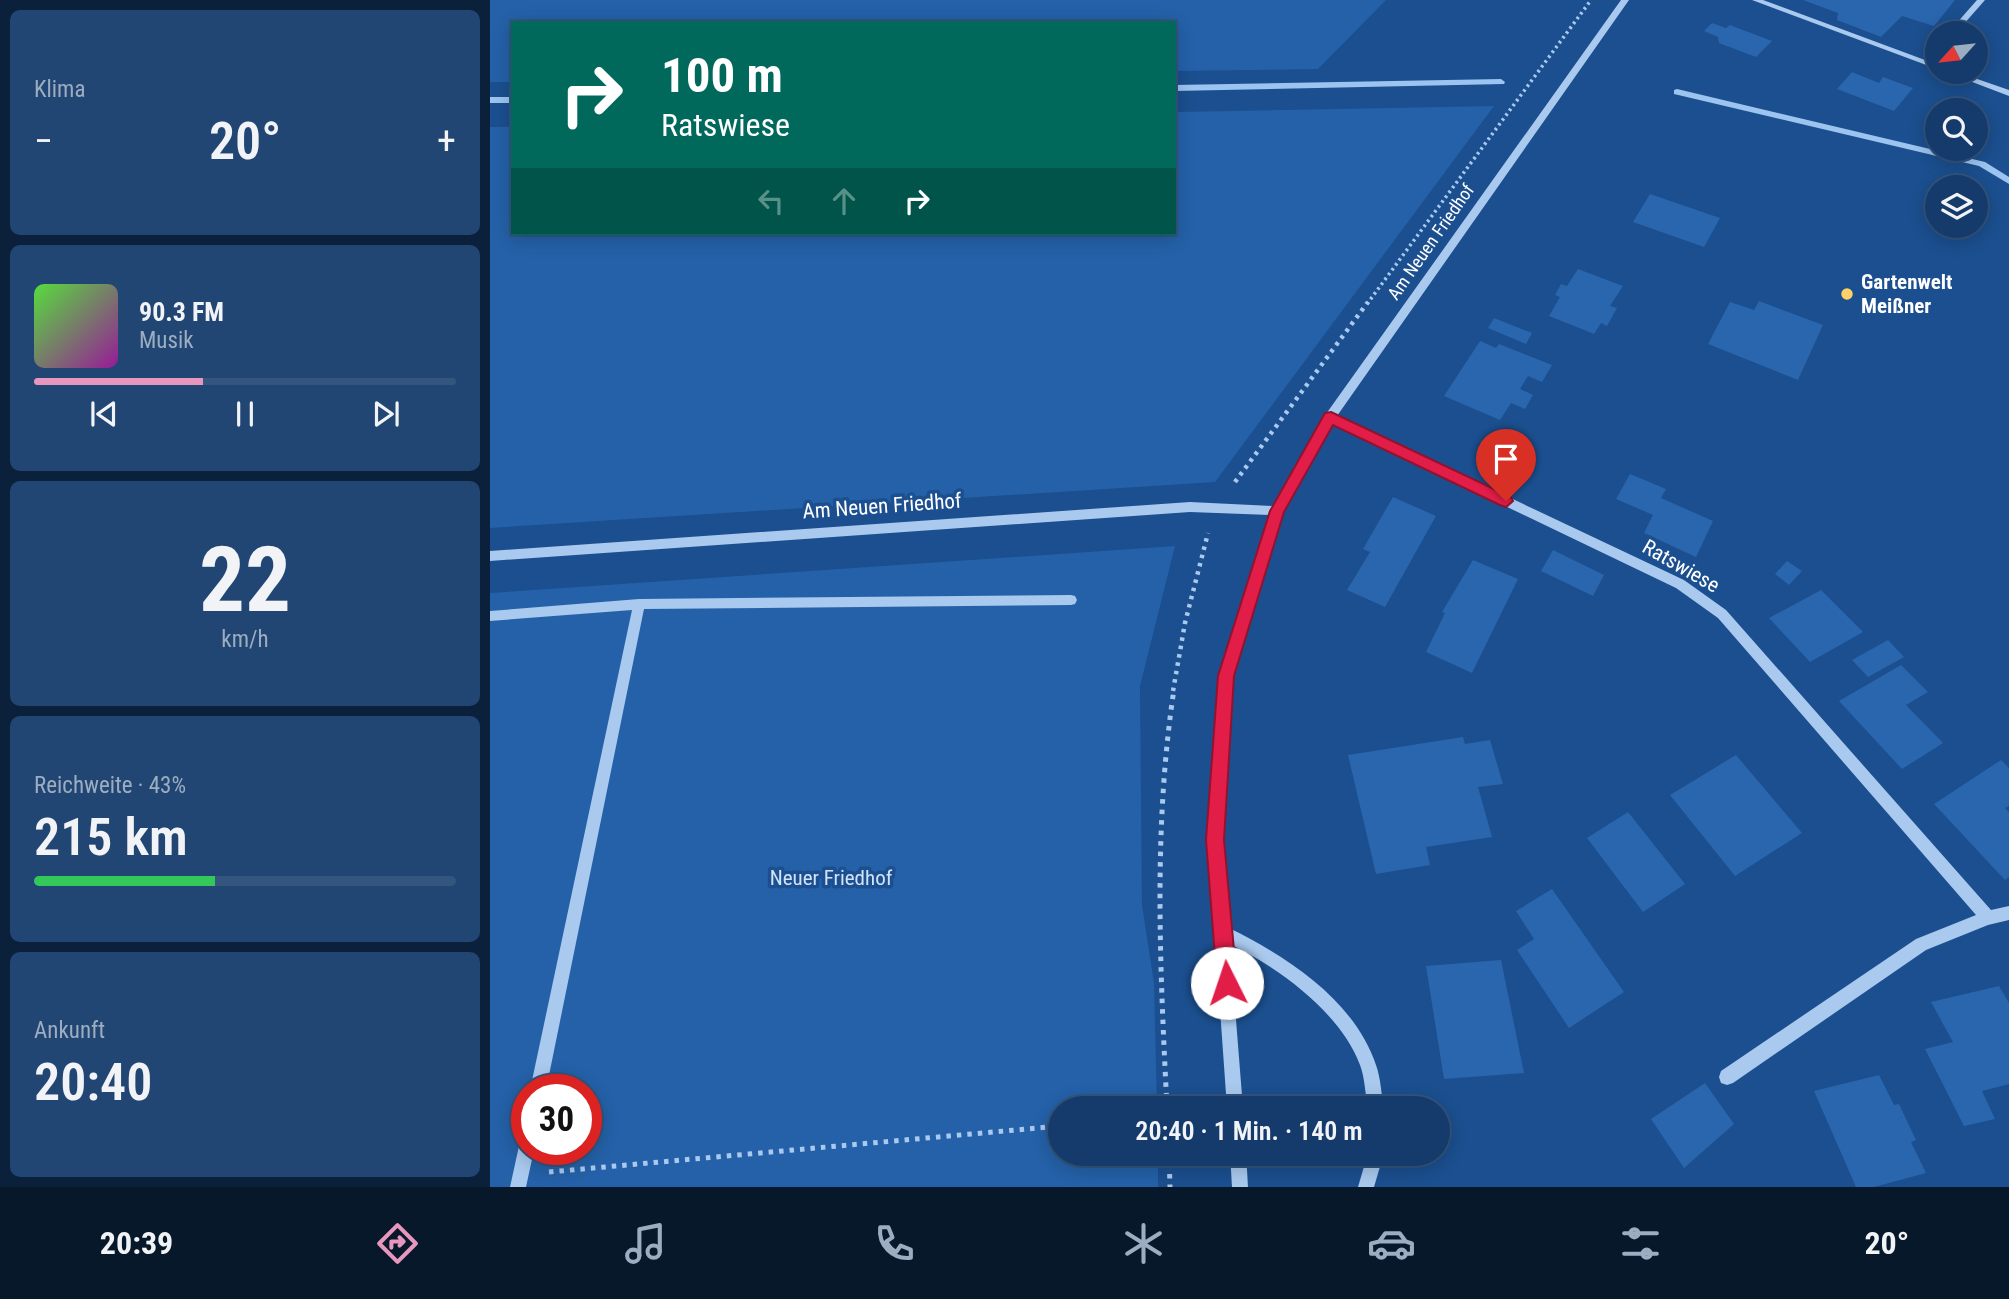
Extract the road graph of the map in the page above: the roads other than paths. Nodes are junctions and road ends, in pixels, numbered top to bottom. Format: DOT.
graph roads {
  1 [pos="1625,0"];
  2 [pos="1756,0"];
  3 [pos="1981,0"];
  4 [pos="1963,21"];
  5 [pos="1925,63"];
  6 [pos="1984,84"];
  7 [pos="2009,93"];
  8 [pos="1331,417"];
  9 [pos="1277,511"];
  10 [pos="490,556"];
  11 [pos="1071,600"];
  12 [pos="639,604"];
  13 [pos="490,616"];
  14 [pos="2009,913"];
  15 [pos="1988,918"];
  16 [pos="1224,933"];
  17 [pos="541,1074"];
  18 [pos="1727,1077"];
  19 [pos="1234,1096"];
  20 [pos="1374,1096"];
  21 [pos="1239,1166"];
  22 [pos="1372,1166"];
  23 [pos="1240,1187"];
  24 [pos="1366,1187"];
  1 -- 8 [label="street, Am Neuen Friedhof"];
  2 -- 5 [label="street"];
  3 -- 4 [label="street"];
  6 -- 7 [label="street"];
  8 -- 9 [label="street, Am Neuen Friedhof"];
  8 -- 15 [label="street, Ratswiese"];
  9 -- 10 [label="street, Am Neuen Friedhof"];
  9 -- 16 [label="street, Am Neuen Friedhof"];
  11 -- 12 [label="street"];
  12 -- 13 [label="street"];
  12 -- 17 [label="street"];
  14 -- 15 [label="street"];
  15 -- 18 [label="street"];
  16 -- 19 [label="street, Am Neuen Friedhof"];
  16 -- 20 [label="street"];
  21 -- 23 [label="street"];
  22 -- 24 [label="street"];
}
